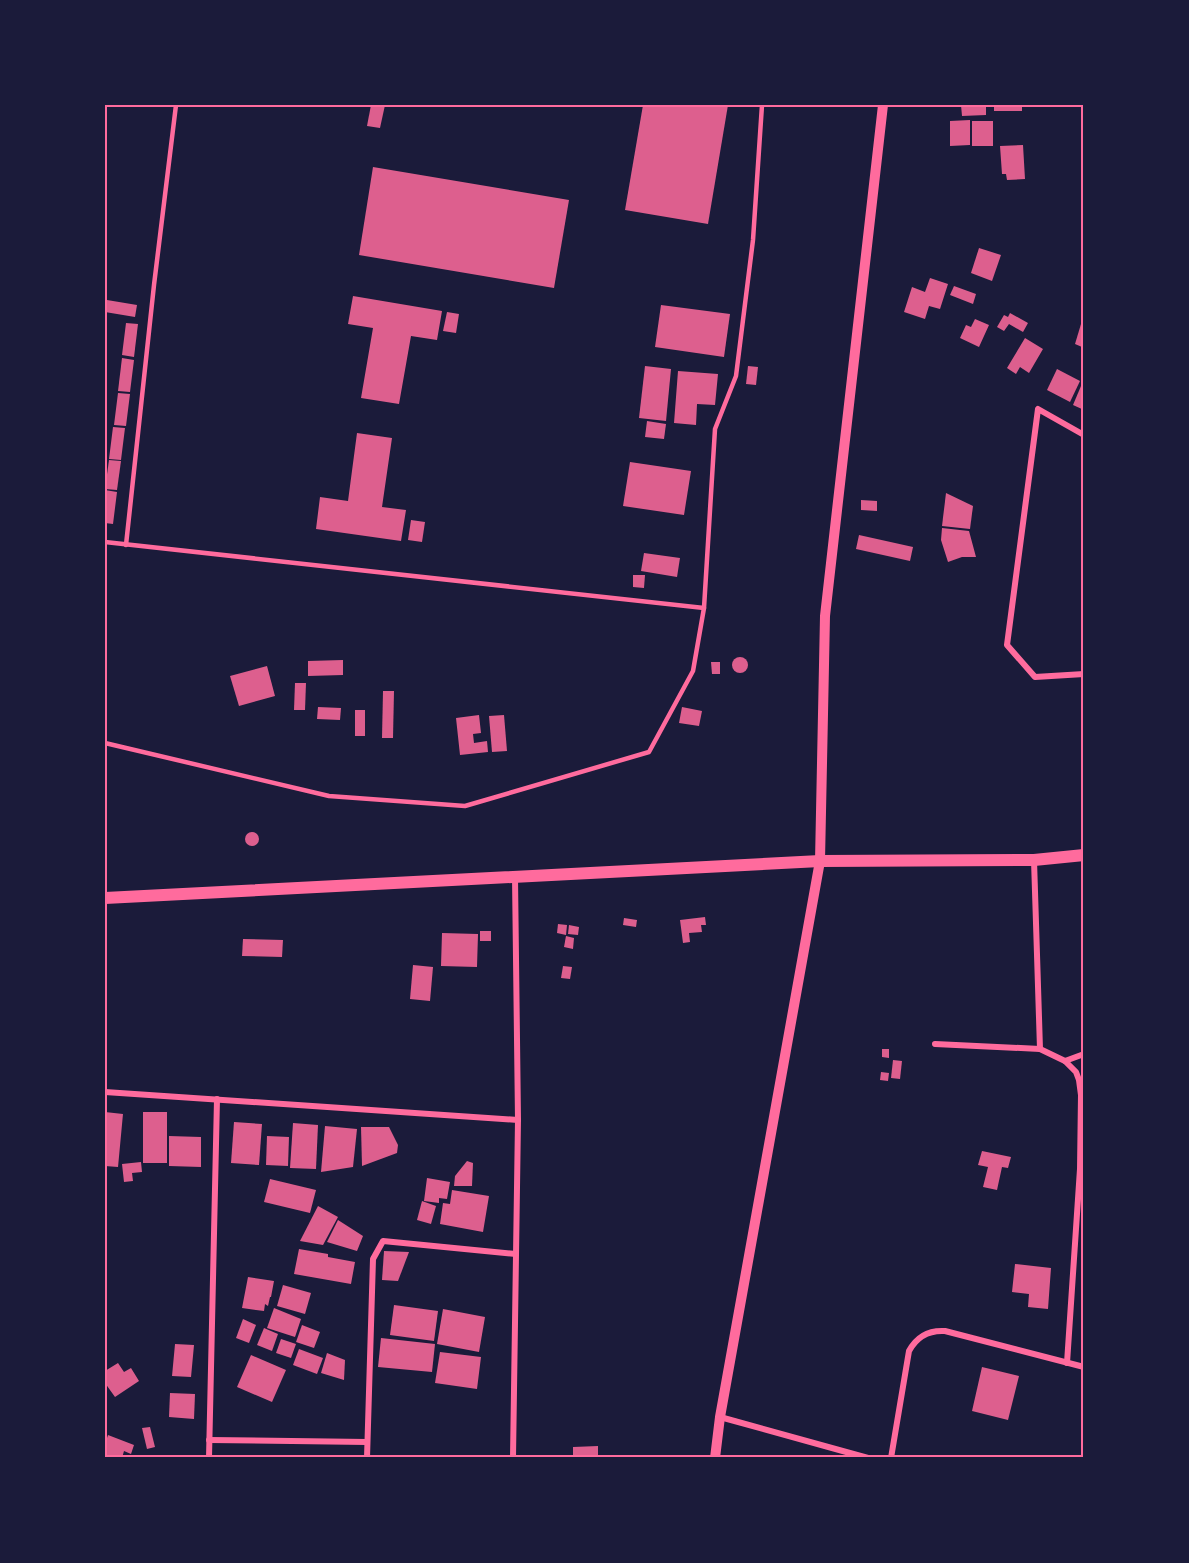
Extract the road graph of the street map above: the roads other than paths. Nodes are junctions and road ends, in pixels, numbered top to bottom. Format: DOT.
graph roads {
  1 [pos="176,105"];
  2 [pos="762,105"];
  3 [pos="883,105"];
  4 [pos="1084,435"];
  5 [pos="105,542"];
  6 [pos="126,545"];
  7 [pos="704,608"];
  8 [pos="1084,674"];
  9 [pos="105,743"];
  10 [pos="1084,855"];
  11 [pos="1034,860"];
  12 [pos="820,861"];
  13 [pos="515,876"];
  14 [pos="105,898"];
  15 [pos="935,1044"];
  16 [pos="1040,1049"];
  17 [pos="1084,1054"];
  18 [pos="1065,1061"];
  19 [pos="105,1092"];
  20 [pos="218,1099"];
  21 [pos="518,1120"];
  22 [pos="516,1254"];
  23 [pos="1067,1363"];
  24 [pos="1084,1367"];
  25 [pos="720,1417"];
  26 [pos="209,1440"];
  27 [pos="367,1442"];
  28 [pos="209,1458"];
  29 [pos="367,1458"];
  30 [pos="513,1458"];
  31 [pos="715,1458"];
  32 [pos="868,1458"];
  33 [pos="891,1458"];
  1 -- 6 [label="lane"];
  2 -- 7 [label="lane"];
  3 -- 12 [label="street"];
  4 -- 8 [label="street"];
  5 -- 6 [label="lane"];
  6 -- 7 [label="lane"];
  7 -- 9 [label="lane"];
  10 -- 11 [label="main road"];
  11 -- 12 [label="main road"];
  11 -- 16 [label="street"];
  12 -- 13 [label="main road"];
  12 -- 25 [label="street"];
  13 -- 14 [label="main road"];
  13 -- 21 [label="street"];
  15 -- 16 [label="street"];
  16 -- 18 [label="street"];
  17 -- 18 [label="street"];
  18 -- 23 [label="street"];
  19 -- 20 [label="street"];
  20 -- 21 [label="street"];
  20 -- 26 [label="street"];
  21 -- 22 [label="street"];
  22 -- 27 [label="street"];
  22 -- 30 [label="street"];
  23 -- 24 [label="street"];
  23 -- 33 [label="street"];
  25 -- 31 [label="street"];
  25 -- 32 [label="street"];
  26 -- 27 [label="street"];
  26 -- 28 [label="street"];
  27 -- 29 [label="street"];
}
